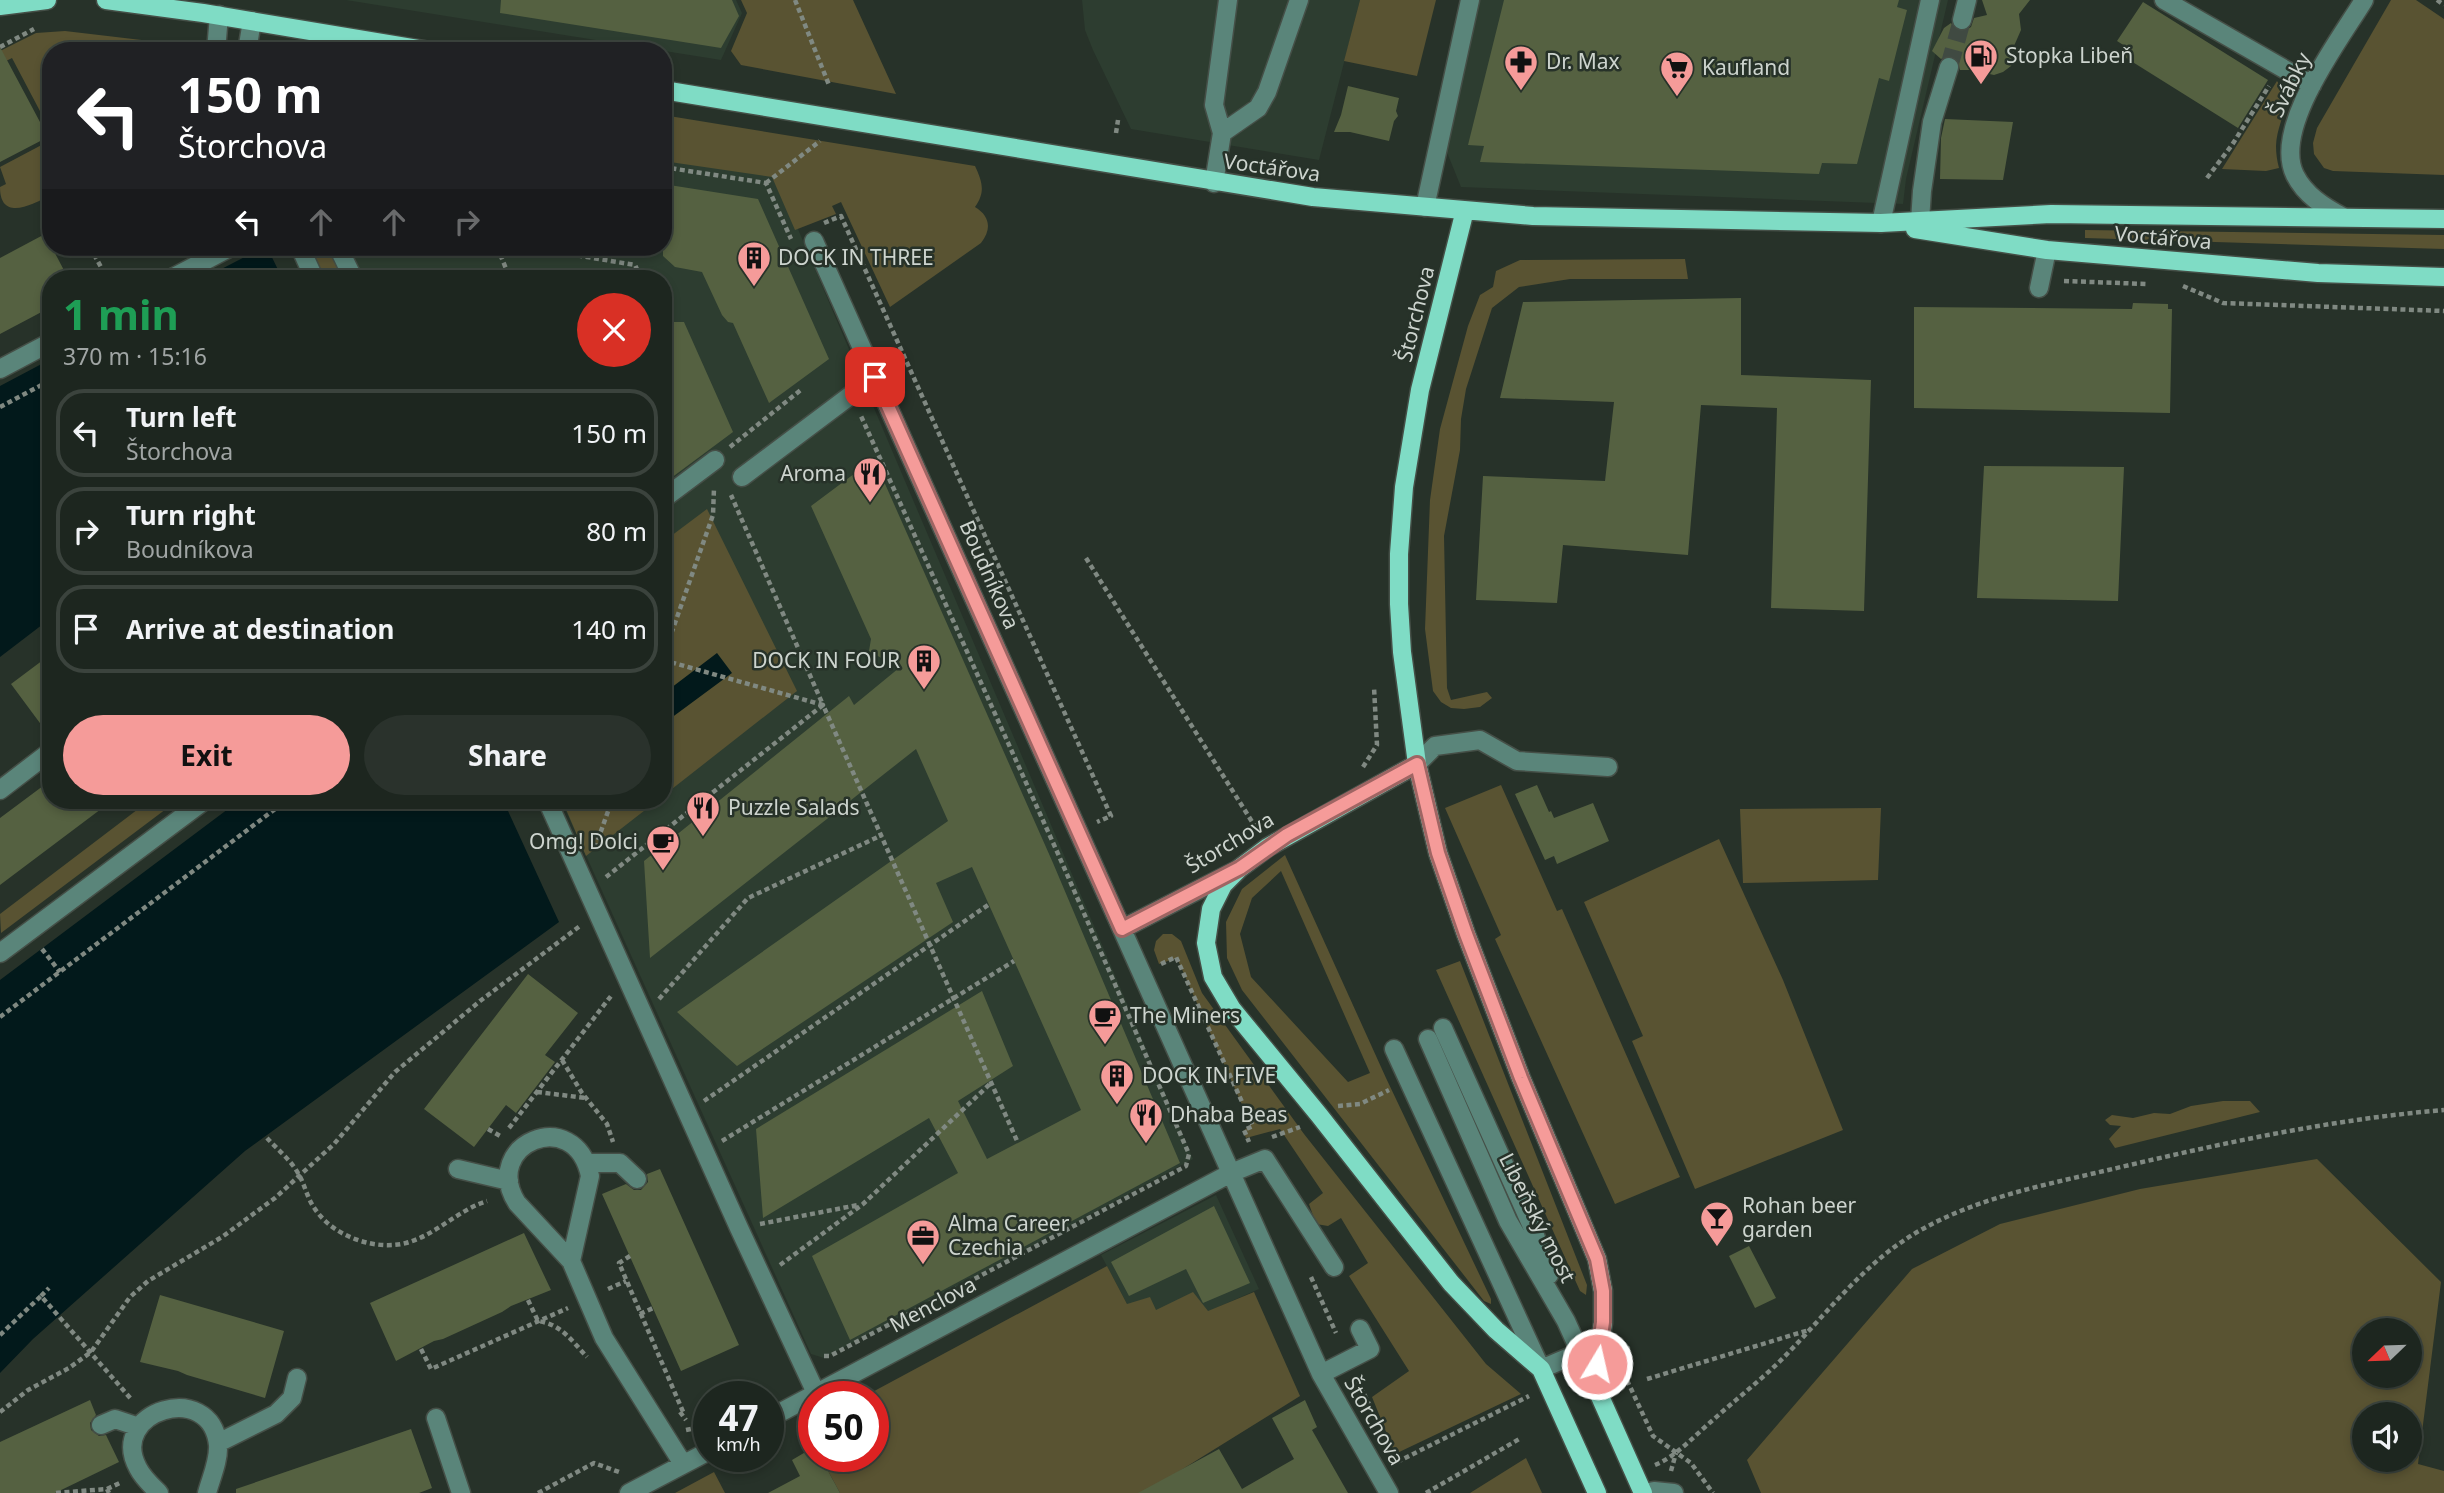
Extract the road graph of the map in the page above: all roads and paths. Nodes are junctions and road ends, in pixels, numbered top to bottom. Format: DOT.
graph roads {
  1 [pos="47,0"];
  2 [pos="106,0"];
  3 [pos="795,0"];
  4 [pos="1228,0"];
  5 [pos="1299,0"];
  6 [pos="1470,0"];
  7 [pos="1930,0"];
  8 [pos="1967,0"];
  9 [pos="2164,0"];
  10 [pos="2364,0"];
  11 [pos="2437,0"];
  12 [pos="2444,5"];
  13 [pos="0,6"];
  14 [pos="209,9"];
  15 [pos="1962,20"];
  16 [pos="252,21"];
  17 [pos="34,29"];
  18 [pos="214,42"];
  19 [pos="248,42"];
  20 [pos="377,42"];
  21 [pos="0,47"];
  22 [pos="1949,67"];
  23 [pos="2280,67"];
  24 [pos="829,85"];
  25 [pos="2312,85"];
  26 [pos="672,92"];
  27 [pos="1118,120"];
  28 [pos="1116,133"];
  29 [pos="1222,133"];
  30 [pos="820,141"];
  31 [pos="672,168"];
  32 [pos="2207,178"];
  33 [pos="766,183"];
  34 [pos="1214,183"];
  35 [pos="1425,207"];
  36 [pos="1465,210"];
  37 [pos="2343,218"];
  38 [pos="2444,219"];
  39 [pos="1920,221"];
  40 [pos="1881,223"];
  41 [pos="811,233"];
  42 [pos="790,239"];
  43 [pos="796,250"];
  44 [pos="2047,250"];
  45 [pos="214,256"];
  46 [pos="581,256"];
  47 [pos="187,270"];
  48 [pos="637,270"];
  49 [pos="2444,277"];
  50 [pos="2061,281"];
  51 [pos="2154,284"];
  52 [pos="2181,285"];
  53 [pos="2039,288"];
  54 [pos="2444,311"];
  55 [pos="42,347"];
  56 [pos="0,369"];
  57 [pos="875,377"];
  58 [pos="42,385"];
  59 [pos="802,388"];
  60 [pos="851,395"];
  61 [pos="0,407"];
  62 [pos="744,451"];
  63 [pos="715,460"];
  64 [pos="742,477"];
  65 [pos="672,492"];
  66 [pos="1086,558"];
  67 [pos="672,632"];
  68 [pos="672,661"];
  69 [pos="823,705"];
  70 [pos="42,758"];
  71 [pos="1417,764"];
  72 [pos="1608,766"];
  73 [pos="0,790"];
  74 [pos="193,809"];
  75 [pos="275,809"];
  76 [pos="551,809"];
  77 [pos="1091,825"];
  78 [pos="882,835"];
  79 [pos="1268,847"];
  80 [pos="1240,868"];
  81 [pos="588,891"];
  82 [pos="988,905"];
  83 [pos="1122,929"];
  84 [pos="574,930"];
  85 [pos="930,945"];
  86 [pos="42,949"];
  87 [pos="0,953"];
  88 [pos="1014,961"];
  89 [pos="60,972"];
  90 [pos="618,987"];
  91 [pos="954,999"];
  92 [pos="643,1016"];
  93 [pos="0,1017"];
  94 [pos="1443,1028"];
  95 [pos="1428,1039"];
  96 [pos="1394,1049"];
  97 [pos="562,1060"];
  98 [pos="991,1083"];
  99 [pos="1388,1090"];
  100 [pos="536,1092"];
  101 [pos="586,1098"];
  102 [pos="1332,1107"];
  103 [pos="2444,1110"];
  104 [pos="687,1112"];
  105 [pos="1304,1125"];
  106 [pos="488,1129"];
  107 [pos="1279,1136"];
  108 [pos="267,1138"];
  109 [pos="1018,1143"];
  110 [pos="705,1152"];
  111 [pos="587,1163"];
  112 [pos="621,1163"];
  113 [pos="458,1170"];
  114 [pos="1231,1173"];
  115 [pos="299,1175"];
  116 [pos="637,1179"];
  117 [pos="510,1187"];
  118 [pos="863,1204"];
  119 [pos="739,1228"];
  120 [pos="630,1256"];
  121 [pos="571,1261"];
  122 [pos="1334,1267"];
  123 [pos="762,1279"];
  124 [pos="626,1281"];
  125 [pos="49,1288"];
  126 [pos="41,1296"];
  127 [pos="588,1298"];
  128 [pos="653,1308"];
  129 [pos="640,1314"];
  130 [pos="1566,1321"];
  131 [pos="1603,1322"];
  132 [pos="1360,1329"];
  133 [pos="1810,1330"];
  134 [pos="0,1335"];
  135 [pos="1600,1344"];
  136 [pos="421,1349"];
  137 [pos="91,1352"];
  138 [pos="1580,1352"];
  139 [pos="800,1359"];
  140 [pos="1541,1369"];
  141 [pos="1321,1374"];
  142 [pos="297,1378"];
  143 [pos="1647,1379"];
  144 [pos="810,1381"];
  145 [pos="840,1381"];
  146 [pos="1594,1383"];
  147 [pos="1529,1396"];
  148 [pos="0,1412"];
  149 [pos="436,1418"];
  150 [pos="143,1423"];
  151 [pos="101,1425"];
  152 [pos="693,1427"];
  153 [pos="1521,1438"];
  154 [pos="218,1443"];
  155 [pos="1676,1452"];
  156 [pos="693,1459"];
  157 [pos="683,1464"];
  158 [pos="1648,1466"];
  159 [pos="627,1468"];
  160 [pos="1377,1471"];
  161 [pos="1592,1488"];
  162 [pos="56,1493"];
  163 [pos="109,1493"];
  164 [pos="159,1493"];
  165 [pos="207,1493"];
  166 [pos="461,1493"];
  167 [pos="538,1493"];
  168 [pos="629,1493"];
  169 [pos="1389,1493"];
  170 [pos="1426,1493"];
  171 [pos="1643,1493"];
  172 [pos="1674,1493"];
  173 [pos="1713,1493"];
  1 -- 13 [label="main road"];
  2 -- 14 [label="main road"];
  3 -- 24 [label="path"];
  4 -- 29 [label="street"];
  5 -- 29 [label="street"];
  6 -- 35 [label="street"];
  7 -- 40 [label="street"];
  8 -- 15 [label="street"];
  9 -- 23 [label="street"];
  10 -- 25 [label="street, Švábky"];
  11 -- 12 [label="path"];
  14 -- 16 [label="main road"];
  14 -- 18 [label="street"];
  16 -- 19 [label="street"];
  16 -- 20 [label="main road"];
  17 -- 21 [label="path"];
  22 -- 39 [label="street"];
  23 -- 25 [label="street"];
  23 -- 32 [label="path"];
  25 -- 37 [label="street, Švábky"];
  26 -- 34 [label="main road, Voctářova"];
  27 -- 28 [label="path"];
  29 -- 34 [label="street"];
  30 -- 33 [label="path"];
  31 -- 33 [label="path"];
  33 -- 42 [label="path"];
  34 -- 35 [label="main road, Voctářova"];
  35 -- 36 [label="main road, Voctářova"];
  36 -- 40 [label="main road, Voctářova"];
  36 -- 71 [label="main road, Štorchova"];
  37 -- 38 [label="main road, Voctářova"];
  37 -- 39 [label="main road, Voctářova"];
  39 -- 40 [label="main road, Voctářova"];
  40 -- 44 [label="main road, Voctářova"];
  41 -- 42 [label="path"];
  41 -- 57 [label="street, Boudníkova"];
  41 -- 77 [label="path"];
  42 -- 43 [label="path"];
  44 -- 49 [label="main road, Voctářova"];
  44 -- 53 [label="street"];
  45 -- 47 [label="street"];
  46 -- 48 [label="path"];
  50 -- 51 [label="path"];
  52 -- 54 [label="path"];
  55 -- 56 [label="street"];
  57 -- 60 [label="street"];
  57 -- 83 [label="street, Boudníkova"];
  58 -- 61 [label="path"];
  59 -- 62 [label="path"];
  60 -- 64 [label="street"];
  60 -- 139 [label="path"];
  63 -- 65 [label="street"];
  63 -- 67 [label="path"];
  63 -- 69 [label="path"];
  66 -- 79 [label="path"];
  68 -- 69 [label="path"];
  69 -- 78 [label="path"];
  69 -- 81 [label="path"];
  70 -- 73 [label="street"];
  71 -- 72 [label="street"];
  71 -- 79 [label="main road, Štorchova"];
  71 -- 131 [label="main road"];
  74 -- 87 [label="street"];
  75 -- 89 [label="path"];
  76 -- 81 [label="street"];
  78 -- 85 [label="path"];
  78 -- 92 [label="path"];
  79 -- 80 [label="main road, Štorchova"];
  80 -- 83 [label="street, Štorchova"];
  80 -- 140 [label="main road"];
  81 -- 92 [label="street"];
  82 -- 85 [label="path"];
  83 -- 114 [label="street, Štorchova"];
  84 -- 115 [label="path"];
  85 -- 91 [label="path"];
  85 -- 104 [label="path"];
  86 -- 89 [label="path"];
  88 -- 91 [label="path"];
  89 -- 93 [label="path"];
  90 -- 97 [label="path"];
  91 -- 98 [label="path"];
  91 -- 110 [label="path"];
  92 -- 104 [label="street"];
  94 -- 130 [label="street"];
  95 -- 130 [label="street, Libeňský most"];
  96 -- 140 [label="street"];
  97 -- 100 [label="path"];
  97 -- 101 [label="path"];
  98 -- 109 [label="path"];
  98 -- 118 [label="path"];
  99 -- 102 [label="path"];
  100 -- 101 [label="path"];
  100 -- 106 [label="path"];
  101 -- 112 [label="path"];
  103 -- 133 [label="path"];
  104 -- 110 [label="street"];
  105 -- 107 [label="path"];
  108 -- 115 [label="path"];
  110 -- 119 [label="street"];
  111 -- 112 [label="street"];
  111 -- 117 [label="street"];
  111 -- 121 [label="street"];
  112 -- 116 [label="street"];
  113 -- 117 [label="street"];
  114 -- 122 [label="street, Menclova"];
  114 -- 141 [label="street, Štorchova"];
  114 -- 145 [label="street, Menclova"];
  115 -- 117 [label="path"];
  115 -- 137 [label="path"];
  117 -- 121 [label="street"];
  118 -- 119 [label="path"];
  118 -- 123 [label="path"];
  119 -- 123 [label="street"];
  120 -- 124 [label="path"];
  121 -- 127 [label="street"];
  123 -- 139 [label="street"];
  124 -- 127 [label="path"];
  124 -- 129 [label="path"];
  125 -- 126 [label="path"];
  126 -- 134 [label="path"];
  126 -- 137 [label="path"];
  127 -- 136 [label="path"];
  127 -- 157 [label="street"];
  128 -- 129 [label="path"];
  129 -- 152 [label="path"];
  130 -- 138 [label="street, Libeňský most"];
  131 -- 135 [label="main road"];
  131 -- 155 [label="path"];
  132 -- 141 [label="street"];
  133 -- 143 [label="path"];
  133 -- 155 [label="path"];
  135 -- 138 [label="street"];
  135 -- 146 [label="main road"];
  137 -- 148 [label="path"];
  137 -- 150 [label="path"];
  138 -- 140 [label="street"];
  138 -- 146 [label="street, Libeňský most"];
  139 -- 144 [label="street"];
  140 -- 161 [label="main road"];
  141 -- 160 [label="street, Štorchova"];
  142 -- 154 [label="street"];
  146 -- 171 [label="main road, Libeňský most"];
  147 -- 160 [label="path"];
  149 -- 166 [label="street"];
  150 -- 151 [label="street"];
  150 -- 154 [label="street"];
  150 -- 164 [label="street"];
  153 -- 170 [label="path"];
  154 -- 165 [label="street"];
  155 -- 158 [label="path"];
  155 -- 173 [label="path"];
  156 -- 157 [label="street"];
  157 -- 168 [label="street"];
  159 -- 167 [label="path"];
  160 -- 169 [label="street, Štorchova"];
  162 -- 163 [label="path"];
  171 -- 172 [label="street"];
}
